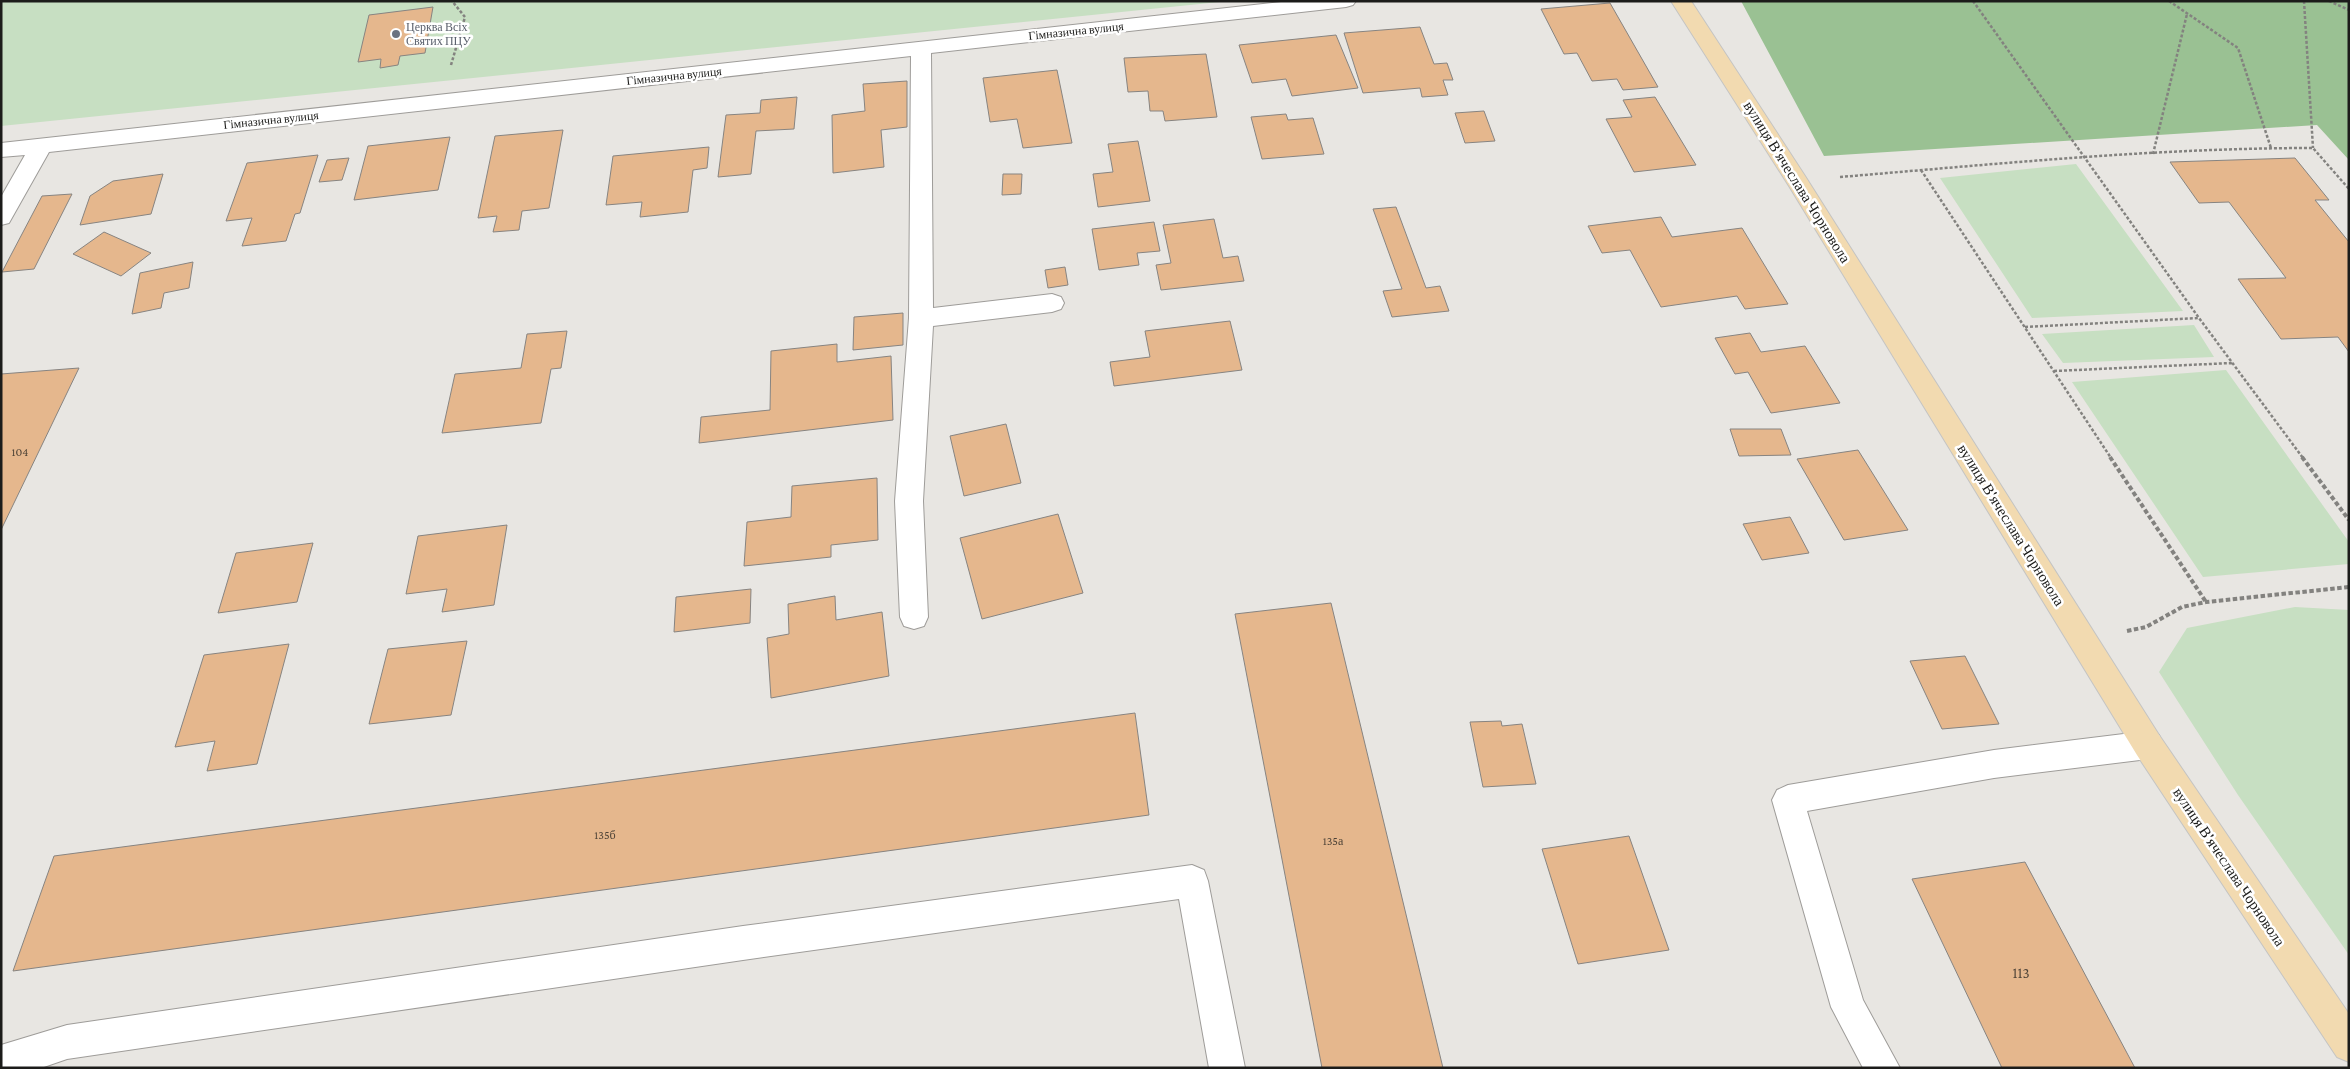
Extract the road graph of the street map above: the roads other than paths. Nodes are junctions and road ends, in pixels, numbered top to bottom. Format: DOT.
graph roads {
  1 [pos="1346,1"];
  2 [pos="1681,1"];
  3 [pos="921,48"];
  4 [pos="41,146"];
  5 [pos="1,150"];
  6 [pos="1,216"];
  7 [pos="1052,303"];
  8 [pos="921,318"];
  9 [pos="914,617"];
  10 [pos="2148,745"];
  11 [pos="2349,1045"];
  12 [pos="1,1064"];
  13 [pos="1227,1068"];
  14 [pos="1882,1068"];
  1 -- 3 [label="street, Гімназична вулиця"];
  2 -- 10 [label="main road, вулиця В'ячеслава Чорновола"];
  3 -- 4 [label="street, Гімназична вулиця"];
  3 -- 8 [label="street"];
  4 -- 5 [label="street, Гімназична вулиця"];
  4 -- 6 [label="street"];
  7 -- 8 [label="street"];
  8 -- 9 [label="street"];
  10 -- 11 [label="main road, вулиця В'ячеслава Чорновола"];
  10 -- 14 [label="street"];
  12 -- 13 [label="street"];
}
